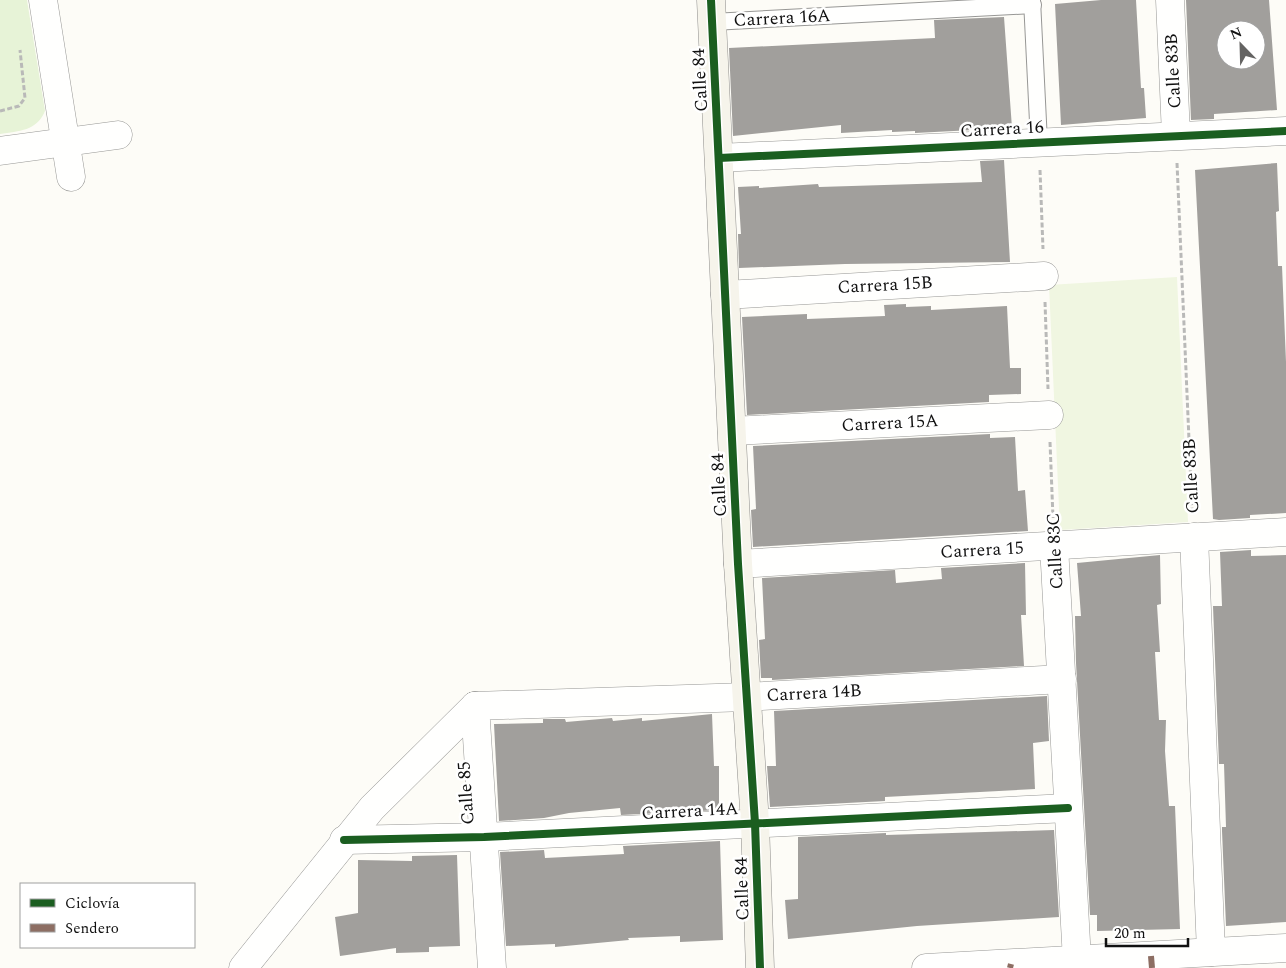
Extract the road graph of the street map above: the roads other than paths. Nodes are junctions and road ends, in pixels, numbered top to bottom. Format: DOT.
graph roads {
  1 [pos="43,0"];
  2 [pos="1170,0"];
  3 [pos="1032,2"];
  4 [pos="711,11"];
  5 [pos="1286,131"];
  6 [pos="118,135"];
  7 [pos="1176,135"];
  8 [pos="65,142"];
  9 [pos="1039,142"];
  10 [pos="0,151"];
  11 [pos="719,158"];
  12 [pos="70,177"];
  13 [pos="1044,276"];
  14 [pos="725,294"];
  15 [pos="1049,415"];
  16 [pos="732,431"];
  17 [pos="1286,532"];
  18 [pos="1194,537"];
  19 [pos="1054,546"];
  20 [pos="738,564"];
  21 [pos="1062,679"];
  22 [pos="746,697"];
  23 [pos="475,706"];
  24 [pos="1068,808"];
  25 [pos="755,823"];
  26 [pos="484,837"];
  27 [pos="344,840"];
  28 [pos="1286,948"];
  29 [pos="1212,952"];
  30 [pos="1077,960"];
  31 [pos="242,968"];
  32 [pos="492,968"];
  33 [pos="760,968"];
  34 [pos="926,968"];
  1 -- 8 [label="street"];
  2 -- 7 [label="street, Calle 83B"];
  3 -- 4 [label="lane, Carrera 16A"];
  3 -- 9 [label="lane"];
  4 -- 11 [label="street, Calle 84"];
  5 -- 7 [label="street, Carrera 16"];
  6 -- 8 [label="street"];
  7 -- 9 [label="street, Carrera 16"];
  8 -- 10 [label="street"];
  8 -- 12 [label="street"];
  9 -- 11 [label="street, Carrera 16"];
  11 -- 14 [label="street, Calle 84"];
  13 -- 14 [label="street, Carrera 15B"];
  14 -- 16 [label="street, Calle 84"];
  15 -- 16 [label="street, Carrera 15A"];
  16 -- 20 [label="street, Calle 84"];
  17 -- 18 [label="street, Carrera 15"];
  18 -- 19 [label="street, Carrera 15"];
  18 -- 29 [label="street, Calle 83B"];
  19 -- 20 [label="street, Carrera 15"];
  19 -- 21 [label="street, Calle 83C"];
  20 -- 22 [label="street, Calle 84"];
  21 -- 22 [label="street, Carrera 14B"];
  21 -- 24 [label="street, Calle 83C"];
  22 -- 23 [label="street, Carrera 14B"];
  22 -- 25 [label="street, Calle 84"];
  23 -- 26 [label="street, Calle 85"];
  23 -- 27 [label="street"];
  24 -- 25 [label="street, Carrera 14A"];
  24 -- 30 [label="street, Calle 83C"];
  25 -- 26 [label="street, Carrera 14A"];
  25 -- 33 [label="street, Calle 84"];
  26 -- 27 [label="street, Carrera 14A"];
  26 -- 32 [label="street, Calle 85"];
  27 -- 31 [label="street"];
  28 -- 29 [label="street"];
  29 -- 30 [label="street"];
  30 -- 34 [label="street"];
}
